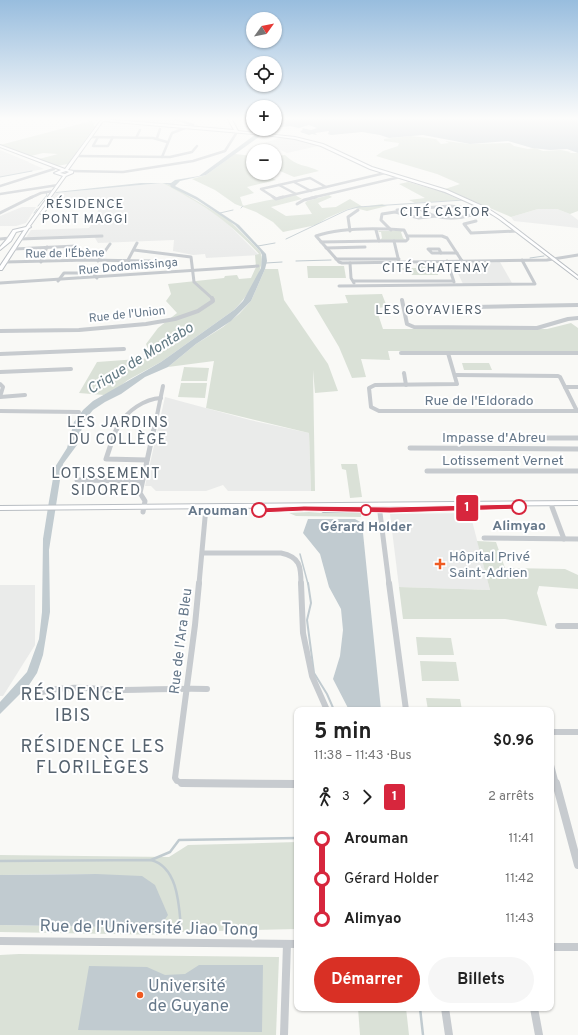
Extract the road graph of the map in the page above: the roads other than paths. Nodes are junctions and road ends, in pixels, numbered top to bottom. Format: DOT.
graph roads {
  1 [pos="47,166"];
  2 [pos="57,166"];
  3 [pos="70,166"];
  4 [pos="164,166"];
  5 [pos="368,166"];
  6 [pos="54,169"];
  7 [pos="68,170"];
  8 [pos="385,173"];
  9 [pos="61,175"];
  10 [pos="400,177"];
  11 [pos="294,182"];
  12 [pos="58,184"];
  13 [pos="279,185"];
  14 [pos="0,186"];
  15 [pos="325,187"];
  16 [pos="311,191"];
  17 [pos="53,192"];
  18 [pos="0,194"];
  19 [pos="296,194"];
  20 [pos="48,201"];
  21 [pos="297,204"];
  22 [pos="479,205"];
  23 [pos="418,208"];
  24 [pos="470,208"];
  25 [pos="358,210"];
  26 [pos="397,210"];
  27 [pos="0,213"];
  28 [pos="436,216"];
  29 [pos="35,218"];
  30 [pos="476,221"];
  31 [pos="28,227"];
  32 [pos="376,230"];
  33 [pos="391,230"];
  34 [pos="517,230"];
  35 [pos="350,231"];
  36 [pos="102,236"];
  37 [pos="407,236"];
  38 [pos="0,239"];
  39 [pos="10,239"];
  40 [pos="20,239"];
  41 [pos="379,241"];
  42 [pos="394,241"];
  43 [pos="322,242"];
  44 [pos="364,242"];
  45 [pos="137,243"];
  46 [pos="110,244"];
  47 [pos="47,247"];
  48 [pos="365,247"];
  49 [pos="14,248"];
  50 [pos="326,248"];
  51 [pos="0,249"];
  52 [pos="134,250"];
  53 [pos="578,250"];
  54 [pos="367,252"];
  55 [pos="441,252"];
  56 [pos="457,252"];
  57 [pos="577,255"];
  58 [pos="336,259"];
  59 [pos="554,259"];
  60 [pos="72,260"];
  61 [pos="462,260"];
  62 [pos="522,260"];
  63 [pos="98,261"];
  64 [pos="150,261"];
  65 [pos="399,261"];
  66 [pos="447,261"];
  67 [pos="5,262"];
  68 [pos="41,262"];
  69 [pos="127,262"];
  70 [pos="350,263"];
  71 [pos="258,266"];
  72 [pos="0,269"];
  73 [pos="192,270"];
  74 [pos="97,278"];
  75 [pos="578,278"];
  76 [pos="58,281"];
  77 [pos="354,281"];
  78 [pos="0,283"];
  79 [pos="454,283"];
  80 [pos="338,286"];
  81 [pos="355,286"];
  82 [pos="402,300"];
  83 [pos="578,305"];
  84 [pos="475,307"];
  85 [pos="578,318"];
  86 [pos="0,331"];
  87 [pos="124,349"];
  88 [pos="401,353"];
  89 [pos="448,353"];
  90 [pos="578,353"];
  91 [pos="0,354"];
  92 [pos="71,369"];
  93 [pos="0,372"];
  94 [pos="404,373"];
  95 [pos="455,375"];
  96 [pos="0,384"];
  97 [pos="406,385"];
  98 [pos="163,386"];
  99 [pos="565,387"];
  100 [pos="578,387"];
  101 [pos="24,395"];
  102 [pos="0,397"];
  103 [pos="161,398"];
  104 [pos="0,411"];
  105 [pos="577,411"];
  106 [pos="79,412"];
  107 [pos="524,438"];
  108 [pos="578,438"];
  109 [pos="410,448"];
  110 [pos="578,449"];
  111 [pos="147,460"];
  112 [pos="427,471"];
  113 [pos="578,471"];
  114 [pos="77,480"];
  115 [pos="142,481"];
  116 [pos="578,503"];
  117 [pos="552,507"];
  118 [pos="578,507"];
  119 [pos="0,508"];
  120 [pos="144,508"];
  121 [pos="380,508"];
  122 [pos="206,510"];
  123 [pos="484,538"];
  124 [pos="564,539"];
  125 [pos="578,539"];
  126 [pos="203,553"];
  127 [pos="558,626"];
  128 [pos="578,626"];
  129 [pos="186,688"];
  130 [pos="207,689"];
  131 [pos="42,692"];
  132 [pos="325,707"];
  133 [pos="406,707"];
  134 [pos="554,732"];
  135 [pos="578,732"];
  136 [pos="554,776"];
  137 [pos="294,784"];
  138 [pos="578,865"];
  139 [pos="0,941"];
  140 [pos="287,944"];
  141 [pos="294,944"];
  142 [pos="554,947"];
  143 [pos="578,947"];
  144 [pos="445,1011"];
  145 [pos="535,1011"];
  146 [pos="284,1035"];
  147 [pos="449,1035"];
  148 [pos="539,1035"];
  1 -- 6 [label="main road"];
  2 -- 7 [label="main road"];
  3 -- 7 [label="main road"];
  4 -- 7 [label="street"];
  5 -- 8 [label="main road"];
  6 -- 9 [label="main road"];
  6 -- 14 [label="street"];
  7 -- 9 [label="main road"];
  7 -- 9 [label="main road"];
  8 -- 10 [label="main road"];
  8 -- 15 [label="street"];
  9 -- 12 [label="main road"];
  10 -- 21 [label="street"];
  10 -- 22 [label="main road"];
  11 -- 13 [label="street"];
  11 -- 15 [label="street"];
  11 -- 16 [label="street"];
  12 -- 17 [label="main road"];
  12 -- 18 [label="street"];
  13 -- 19 [label="street"];
  13 -- 19 [label="street"];
  15 -- 16 [label="street"];
  16 -- 19 [label="street"];
  17 -- 20 [label="main road"];
  17 -- 27 [label="street"];
  17 -- 29 [label="main road"];
  20 -- 29 [label="main road"];
  20 -- 29 [label="main road"];
  22 -- 24 [label="street"];
  22 -- 34 [label="main road"];
  23 -- 24 [label="street"];
  23 -- 26 [label="street"];
  23 -- 28 [label="street"];
  24 -- 28 [label="street"];
  25 -- 35 [label="street"];
  28 -- 33 [label="street"];
  29 -- 31 [label="main road"];
  30 -- 34 [label="street"];
  31 -- 39 [label="main road"];
  31 -- 40 [label="main road"];
  32 -- 33 [label="street"];
  32 -- 35 [label="street"];
  32 -- 41 [label="street"];
  33 -- 37 [label="street"];
  34 -- 59 [label="main road"];
  35 -- 43 [label="street"];
  36 -- 40 [label="street"];
  37 -- 42 [label="street"];
  37 -- 56 [label="street"];
  38 -- 39 [label="street"];
  39 -- 51 [label="main road"];
  40 -- 49 [label="main road"];
  41 -- 42 [label="street"];
  41 -- 44 [label="street"];
  42 -- 65 [label="street"];
  43 -- 44 [label="street"];
  43 -- 50 [label="street"];
  44 -- 48 [label="street"];
  45 -- 52 [label="street"];
  46 -- 63 [label="street"];
  47 -- 49 [label="street"];
  47 -- 60 [label="street"];
  47 -- 68 [label="street"];
  48 -- 50 [label="street"];
  48 -- 54 [label="street"];
  49 -- 67 [label="main road"];
  50 -- 58 [label="street"];
  52 -- 69 [label="street"];
  52 -- 73 [label="street, Rue de l'Union"];
  53 -- 57 [label="street"];
  55 -- 56 [label="street"];
  56 -- 61 [label="street"];
  57 -- 59 [label="street"];
  58 -- 65 [label="street"];
  58 -- 70 [label="street"];
  59 -- 62 [label="street"];
  59 -- 75 [label="main road"];
  60 -- 63 [label="street, Rue de l'Ébène"];
  60 -- 68 [label="street, Rue de l'Ébène"];
  61 -- 62 [label="street"];
  61 -- 65 [label="street"];
  61 -- 66 [label="street"];
  62 -- 79 [label="street"];
  63 -- 69 [label="street, Rue de l'Ébène"];
  64 -- 69 [label="street, Rue de l'Ébène"];
  65 -- 66 [label="street"];
  65 -- 70 [label="street"];
  66 -- 79 [label="street"];
  67 -- 68 [label="street, Rue de l'Ébène"];
  67 -- 72 [label="main road"];
  70 -- 77 [label="street"];
  71 -- 73 [label="street, Rue Dodomissinga"];
  73 -- 74 [label="street, Rue Dodomissinga"];
  73 -- 86 [label="street, Rue de l'Union"];
  74 -- 76 [label="street, Rue Dodomissinga"];
  74 -- 76 [label="street"];
  76 -- 78 [label="street, Rue Dodomissinga"];
  77 -- 79 [label="street"];
  77 -- 81 [label="street"];
  79 -- 81 [label="street"];
  80 -- 81 [label="street"];
  82 -- 85 [label="street"];
  83 -- 84 [label="street"];
  87 -- 91 [label="street"];
  88 -- 89 [label="street"];
  89 -- 90 [label="street"];
  89 -- 95 [label="street"];
  92 -- 93 [label="street"];
  94 -- 97 [label="street"];
  95 -- 97 [label="street"];
  95 -- 99 [label="street"];
  96 -- 102 [label="street"];
  97 -- 105 [label="street, Rue de l'Eldorado"];
  98 -- 103 [label="street"];
  99 -- 100 [label="street"];
  99 -- 105 [label="street"];
  101 -- 102 [label="street"];
  103 -- 111 [label="street"];
  103 -- 111 [label="street"];
  104 -- 106 [label="street"];
  107 -- 108 [label="street"];
  109 -- 110 [label="street, Impasse d'Abreu"];
  111 -- 115 [label="street"];
  112 -- 113 [label="street, Lotissement Vernet"];
  114 -- 115 [label="street"];
  115 -- 120 [label="street"];
  116 -- 121 [label="main road"];
  117 -- 118 [label="main road"];
  117 -- 121 [label="main road"];
  117 -- 124 [label="street"];
  119 -- 120 [label="main road"];
  120 -- 122 [label="main road"];
  121 -- 122 [label="main road"];
  121 -- 133 [label="street"];
  122 -- 126 [label="street, Rue de l'Ara Bleu"];
  123 -- 124 [label="street"];
  124 -- 125 [label="street"];
  126 -- 129 [label="street, Rue de l'Ara Bleu"];
  126 -- 132 [label="street"];
  127 -- 128 [label="street"];
  129 -- 130 [label="street"];
  129 -- 131 [label="street"];
  129 -- 137 [label="street, Rue de l'Ara Bleu"];
  134 -- 135 [label="street"];
  136 -- 138 [label="street"];
  139 -- 140 [label="street, Rue de l'Université Jiao Tong"];
  140 -- 141 [label="street, Rue de l'Université Jiao Tong"];
  140 -- 146 [label="street"];
  142 -- 143 [label="street"];
  144 -- 147 [label="street"];
  145 -- 148 [label="street"];
}
